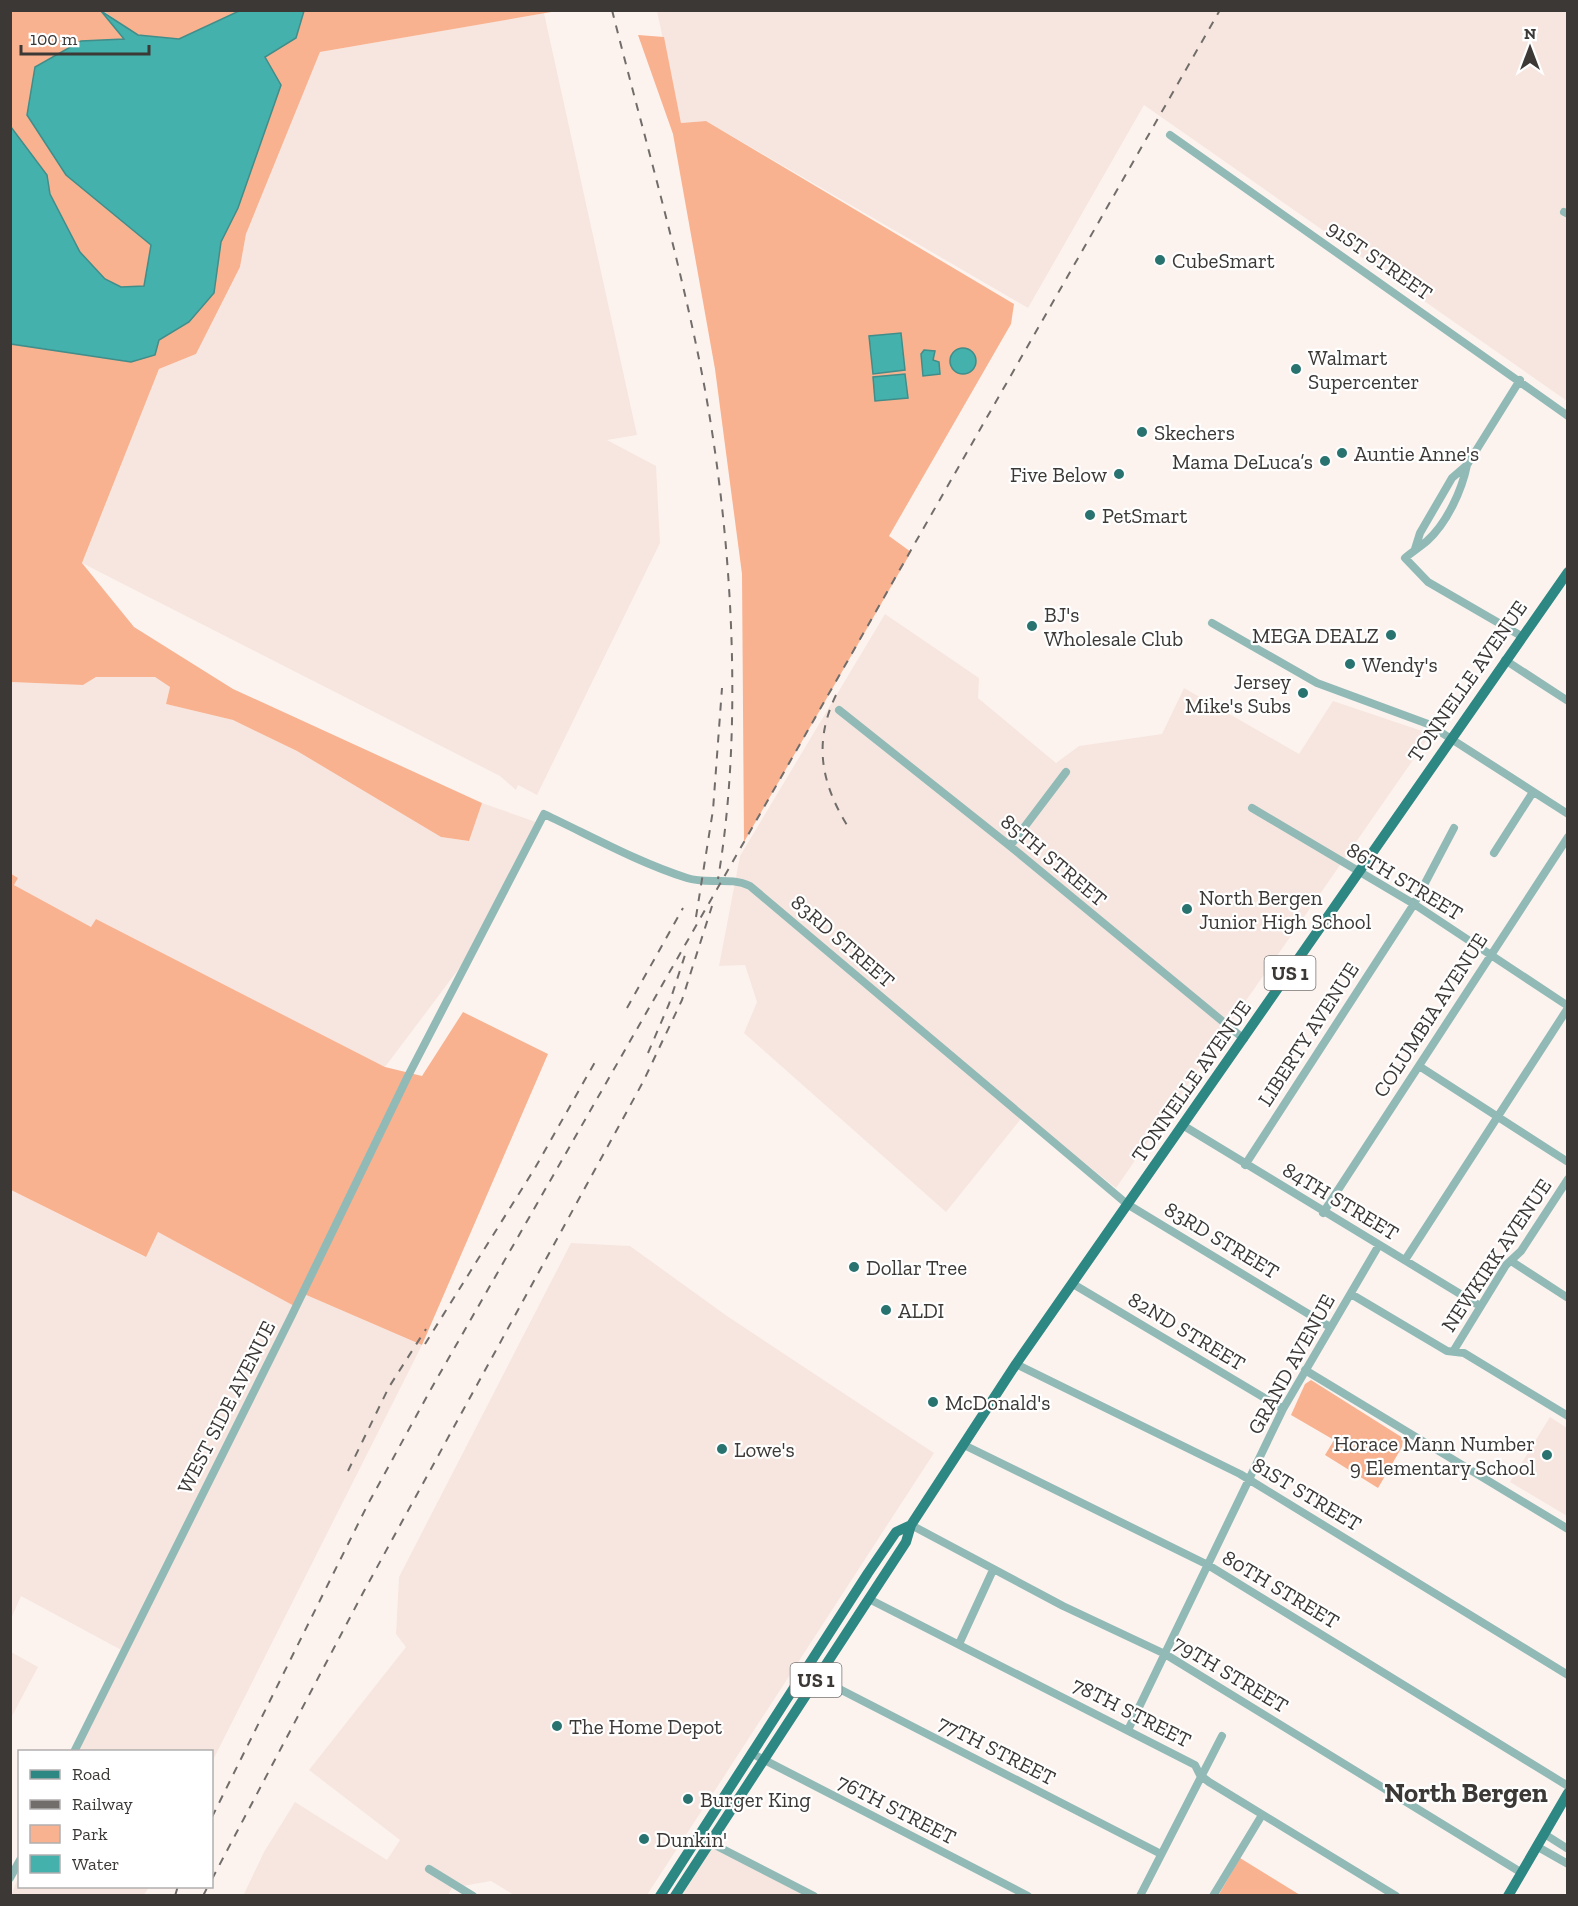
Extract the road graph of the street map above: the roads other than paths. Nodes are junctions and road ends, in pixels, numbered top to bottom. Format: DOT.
graph roads {
  1 [pos="1170,135"];
  2 [pos="1520,380"];
  3 [pos="1568,416"];
  4 [pos="1568,572"];
  5 [pos="1212,623"];
  6 [pos="1523,637"];
  7 [pos="1505,660"];
  8 [pos="1568,701"];
  9 [pos="839,710"];
  10 [pos="1451,737"];
  11 [pos="1066,772"];
  12 [pos="1533,792"];
  13 [pos="1252,808"];
  14 [pos="1568,814"];
  15 [pos="1454,828"];
  16 [pos="1568,837"];
  17 [pos="1010,846"];
  18 [pos="1494,853"];
  19 [pos="1360,871"];
  20 [pos="1414,904"];
  21 [pos="1491,956"];
  22 [pos="1568,1007"];
  23 [pos="1244,1039"];
  24 [pos="1419,1066"];
  25 [pos="408,1076"];
  26 [pos="1497,1117"];
  27 [pos="1184,1126"];
  28 [pos="1568,1162"];
  29 [pos="1245,1165"];
  30 [pos="1568,1179"];
  31 [pos="1127,1204"];
  32 [pos="1323,1213"];
  33 [pos="1379,1245"];
  34 [pos="1405,1260"];
  35 [pos="1511,1261"];
  36 [pos="1072,1284"];
  37 [pos="1351,1294"];
  38 [pos="1568,1298"];
  39 [pos="1480,1306"];
  40 [pos="1330,1327"];
  41 [pos="1454,1350"];
  42 [pos="1016,1364"];
  43 [pos="1305,1370"];
  44 [pos="1283,1409"];
  45 [pos="1568,1416"];
  46 [pos="964,1444"];
  47 [pos="1249,1479"];
  48 [pos="910,1525"];
  49 [pos="1568,1529"];
  50 [pos="1208,1565"];
  51 [pos="993,1570"];
  52 [pos="869,1599"];
  53 [pos="959,1644"];
  54 [pos="1165,1654"];
  55 [pos="1568,1675"];
  56 [pos="818,1678"];
  57 [pos="1128,1730"];
  58 [pos="1222,1736"];
  59 [pos="75,1750"];
  60 [pos="751,1753"];
  61 [pos="763,1761"];
  62 [pos="1200,1775"];
  63 [pos="1568,1786"];
  64 [pos="1568,1793"];
  65 [pos="1262,1815"];
  66 [pos="1546,1834"];
  67 [pos="709,1842"];
  68 [pos="1538,1847"];
  69 [pos="1568,1849"];
  70 [pos="1161,1854"];
  71 [pos="18,1864"];
  72 [pos="1568,1864"];
  73 [pos="429,1869"];
  74 [pos="1522,1873"];
  75 [pos="10,1878"];
  76 [pos="1396,1895"];
  77 [pos="473,1896"];
  78 [pos="660,1896"];
  79 [pos="675,1896"];
  80 [pos="814,1896"];
  81 [pos="1028,1896"];
  82 [pos="1140,1896"];
  83 [pos="1213,1896"];
  84 [pos="1508,1896"];
  1 -- 2 [label="street, 91ST STREET"];
  2 -- 3 [label="street, 91ST STREET"];
  2 -- 6 [label="street"];
  4 -- 6 [label="main road, TONNELLE AVENUE / US 1"];
  5 -- 10 [label="street"];
  6 -- 7 [label="main road, TONNELLE AVENUE / US 1"];
  7 -- 8 [label="street"];
  7 -- 10 [label="main road, TONNELLE AVENUE / US 1"];
  9 -- 17 [label="street, 85TH STREET"];
  10 -- 12 [label="street"];
  10 -- 19 [label="main road, TONNELLE AVENUE / US 1"];
  11 -- 17 [label="street"];
  12 -- 14 [label="street"];
  12 -- 18 [label="street"];
  13 -- 19 [label="street, 86TH STREET"];
  15 -- 20 [label="street, LIBERTY AVENUE"];
  16 -- 21 [label="street, COLUMBIA AVENUE"];
  17 -- 23 [label="street, 85TH STREET"];
  19 -- 20 [label="street, 86TH STREET"];
  19 -- 23 [label="main road, TONNELLE AVENUE / US 1"];
  20 -- 21 [label="street, 86TH STREET"];
  20 -- 29 [label="street, LIBERTY AVENUE"];
  21 -- 22 [label="street, 86TH STREET"];
  21 -- 24 [label="street, COLUMBIA AVENUE"];
  22 -- 26 [label="street"];
  23 -- 27 [label="main road, TONNELLE AVENUE / US 1"];
  24 -- 26 [label="street"];
  24 -- 32 [label="street, COLUMBIA AVENUE"];
  25 -- 31 [label="street, 83RD STREET"];
  25 -- 59 [label="street, WEST SIDE AVENUE"];
  26 -- 28 [label="street"];
  26 -- 34 [label="street"];
  27 -- 29 [label="street, 84TH STREET"];
  27 -- 31 [label="main road, TONNELLE AVENUE / US 1"];
  29 -- 32 [label="street, 84TH STREET"];
  30 -- 35 [label="street, NEWKIRK AVENUE"];
  31 -- 36 [label="main road, TONNELLE AVENUE / US 1"];
  31 -- 40 [label="street, 83RD STREET"];
  32 -- 33 [label="street, 84TH STREET"];
  33 -- 34 [label="street, 84TH STREET"];
  33 -- 37 [label="street, GRAND AVENUE"];
  34 -- 39 [label="street, 84TH STREET"];
  35 -- 38 [label="street"];
  35 -- 39 [label="street, NEWKIRK AVENUE"];
  36 -- 42 [label="main road, TONNELLE AVENUE / US 1"];
  36 -- 44 [label="street, 82ND STREET"];
  37 -- 40 [label="street, GRAND AVENUE"];
  37 -- 41 [label="street"];
  39 -- 41 [label="street, NEWKIRK AVENUE"];
  40 -- 43 [label="street, GRAND AVENUE"];
  41 -- 45 [label="street"];
  42 -- 46 [label="main road, TONNELLE AVENUE / US 1"];
  42 -- 47 [label="street, 81ST STREET"];
  43 -- 44 [label="street, GRAND AVENUE"];
  43 -- 49 [label="street"];
  44 -- 47 [label="street, GRAND AVENUE"];
  46 -- 48 [label="main road, TONNELLE AVENUE / US 1"];
  46 -- 50 [label="street, 80TH STREET"];
  47 -- 50 [label="street, GRAND AVENUE"];
  47 -- 55 [label="street, 81ST STREET"];
  48 -- 51 [label="street, 79TH STREET"];
  48 -- 52 [label="main road, TONNELLE AVENUE / US 1"];
  48 -- 60 [label="main road, TONNELLE AVENUE / US 1"];
  50 -- 54 [label="street, GRAND AVENUE"];
  50 -- 63 [label="street, 80TH STREET"];
  51 -- 53 [label="street"];
  51 -- 54 [label="street, 79TH STREET"];
  52 -- 53 [label="street, 78TH STREET"];
  52 -- 56 [label="main road, TONNELLE AVENUE / US 1"];
  53 -- 57 [label="street, 78TH STREET"];
  54 -- 57 [label="street, GRAND AVENUE"];
  54 -- 74 [label="street, 79TH STREET"];
  56 -- 61 [label="main road, TONNELLE AVENUE / US 1"];
  56 -- 70 [label="street, 77TH STREET"];
  57 -- 62 [label="street, 78TH STREET"];
  58 -- 62 [label="street"];
  60 -- 61 [label="street, 76TH STREET"];
  60 -- 78 [label="main road, TONNELLE AVENUE / US 1"];
  61 -- 67 [label="main road, TONNELLE AVENUE / US 1"];
  61 -- 81 [label="street, 76TH STREET"];
  62 -- 65 [label="street, 78TH STREET"];
  62 -- 70 [label="street"];
  64 -- 66 [label="main road"];
  65 -- 76 [label="street, 78TH STREET"];
  65 -- 83 [label="street"];
  66 -- 68 [label="main road"];
  66 -- 69 [label="street"];
  67 -- 79 [label="main road, TONNELLE AVENUE / US 1"];
  67 -- 80 [label="street"];
  68 -- 72 [label="street"];
  68 -- 74 [label="main road"];
  70 -- 82 [label="street"];
  71 -- 75 [label="street"];
  73 -- 77 [label="street"];
  74 -- 84 [label="main road"];
}
